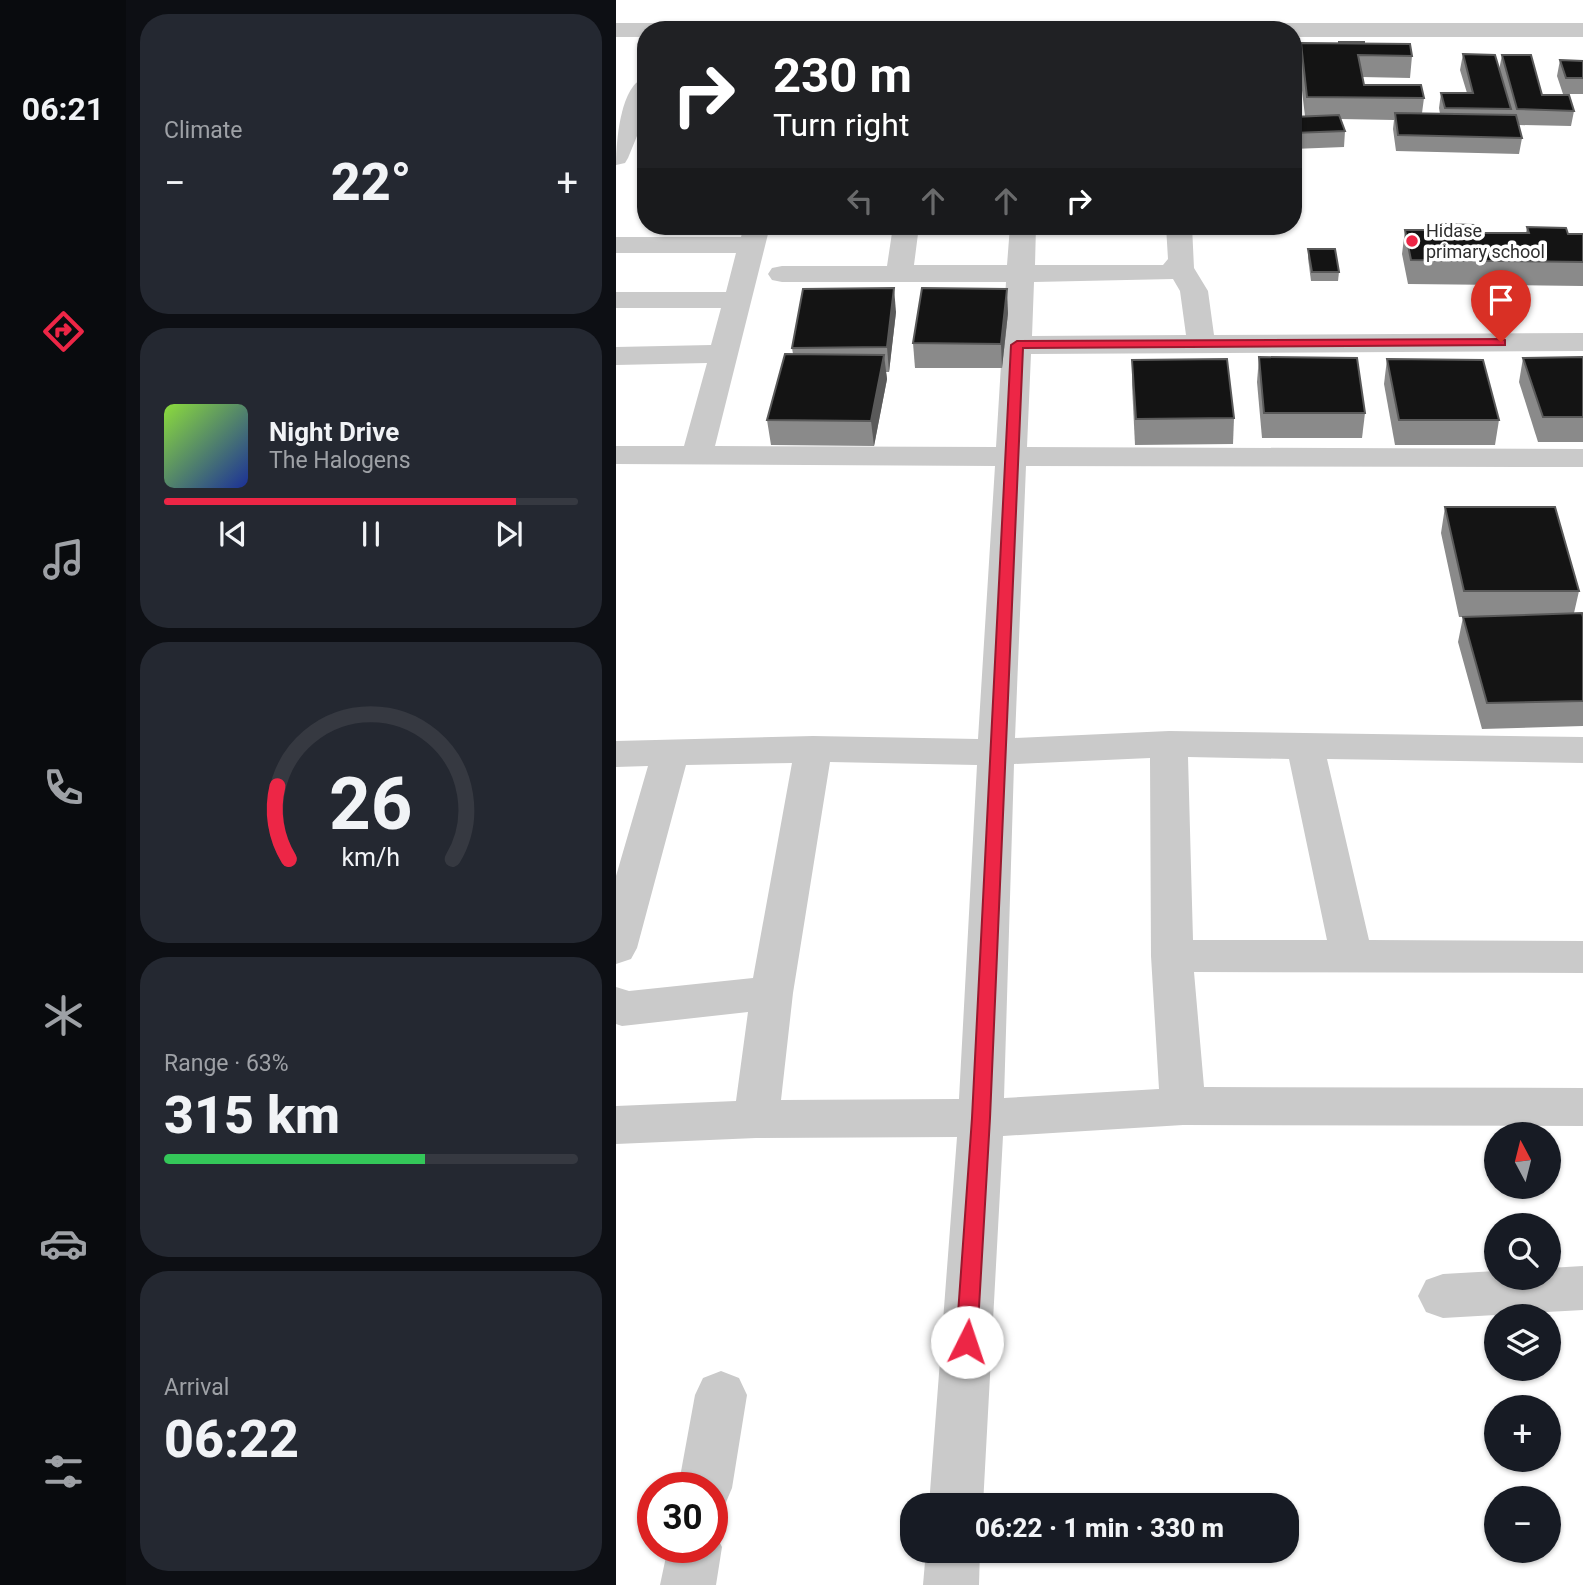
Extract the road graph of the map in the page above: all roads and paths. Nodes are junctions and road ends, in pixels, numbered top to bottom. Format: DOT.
graph roads {
  1 [pos="861,19"];
  2 [pos="887,21"];
  3 [pos="1271,21"];
  4 [pos="637,24"];
  5 [pos="616,30"];
  6 [pos="1583,30"];
  7 [pos="637,119"];
  8 [pos="616,158"];
  9 [pos="637,158"];
  10 [pos="754,235"];
  11 [pos="905,235"];
  12 [pos="1023,235"];
  13 [pos="1181,235"];
  14 [pos="616,245"];
  15 [pos="1180,268"];
  16 [pos="782,274"];
  17 [pos="899,274"];
  18 [pos="1021,274"];
  19 [pos="616,300"];
  20 [pos="737,300"];
  21 [pos="1583,342"];
  22 [pos="1201,344"];
  23 [pos="1017,345"];
  24 [pos="723,354"];
  25 [pos="616,356"];
  26 [pos="616,454"];
  27 [pos="1011,455"];
  28 [pos="697,456"];
  29 [pos="1583,458"];
  30 [pos="1170,744"];
  31 [pos="1306,748"];
  32 [pos="813,749"];
  33 [pos="1583,750"];
  34 [pos="671,752"];
  35 [pos="996,752"];
  36 [pos="616,754"];
  37 [pos="626,875"];
  38 [pos="616,948"];
  39 [pos="1172,956"];
  40 [pos="1352,957"];
  41 [pos="1583,957"];
  42 [pos="772,993"];
  43 [pos="616,1004"];
  44 [pos="1183,1106"];
  45 [pos="1583,1107"];
  46 [pos="981,1118"];
  47 [pos="757,1119"];
  48 [pos="616,1125"];
  49 [pos="1583,1288"];
  50 [pos="1443,1296"];
  51 [pos="721,1395"];
  52 [pos="708,1472"];
  53 [pos="957,1493"];
  54 [pos="692,1563"];
  55 [pos="952,1563"];
  56 [pos="688,1585"];
  57 [pos="951,1585"];
  1 -- 2 [label="street"];
  3 -- 6 [label="street"];
  4 -- 5 [label="street"];
  7 -- 8 [label="street"];
  8 -- 9 [label="street"];
  10 -- 14 [label="street"];
  10 -- 20 [label="street"];
  11 -- 17 [label="street"];
  12 -- 18 [label="street"];
  13 -- 15 [label="street"];
  15 -- 18 [label="street"];
  15 -- 22 [label="street"];
  16 -- 17 [label="street"];
  17 -- 18 [label="street"];
  18 -- 23 [label="street"];
  19 -- 20 [label="street"];
  20 -- 24 [label="street"];
  21 -- 22 [label="street"];
  22 -- 23 [label="street"];
  23 -- 27 [label="street"];
  24 -- 25 [label="street"];
  24 -- 28 [label="street"];
  26 -- 28 [label="street"];
  27 -- 28 [label="street"];
  27 -- 29 [label="street"];
  27 -- 35 [label="street"];
  30 -- 31 [label="street"];
  30 -- 35 [label="street"];
  30 -- 39 [label="street"];
  31 -- 33 [label="street"];
  31 -- 40 [label="street"];
  32 -- 34 [label="street"];
  32 -- 35 [label="street"];
  32 -- 42 [label="street"];
  34 -- 36 [label="street"];
  34 -- 37 [label="street"];
  35 -- 46 [label="street"];
  37 -- 38 [label="street"];
  39 -- 40 [label="street"];
  39 -- 44 [label="street"];
  40 -- 41 [label="street"];
  42 -- 43 [label="street"];
  42 -- 47 [label="street"];
  44 -- 45 [label="street"];
  44 -- 46 [label="street"];
  46 -- 47 [label="street"];
  46 -- 53 [label="street"];
  47 -- 48 [label="street"];
  49 -- 50 [label="street"];
  51 -- 52 [label="street"];
  54 -- 56 [label="street"];
  55 -- 57 [label="street"];
}
